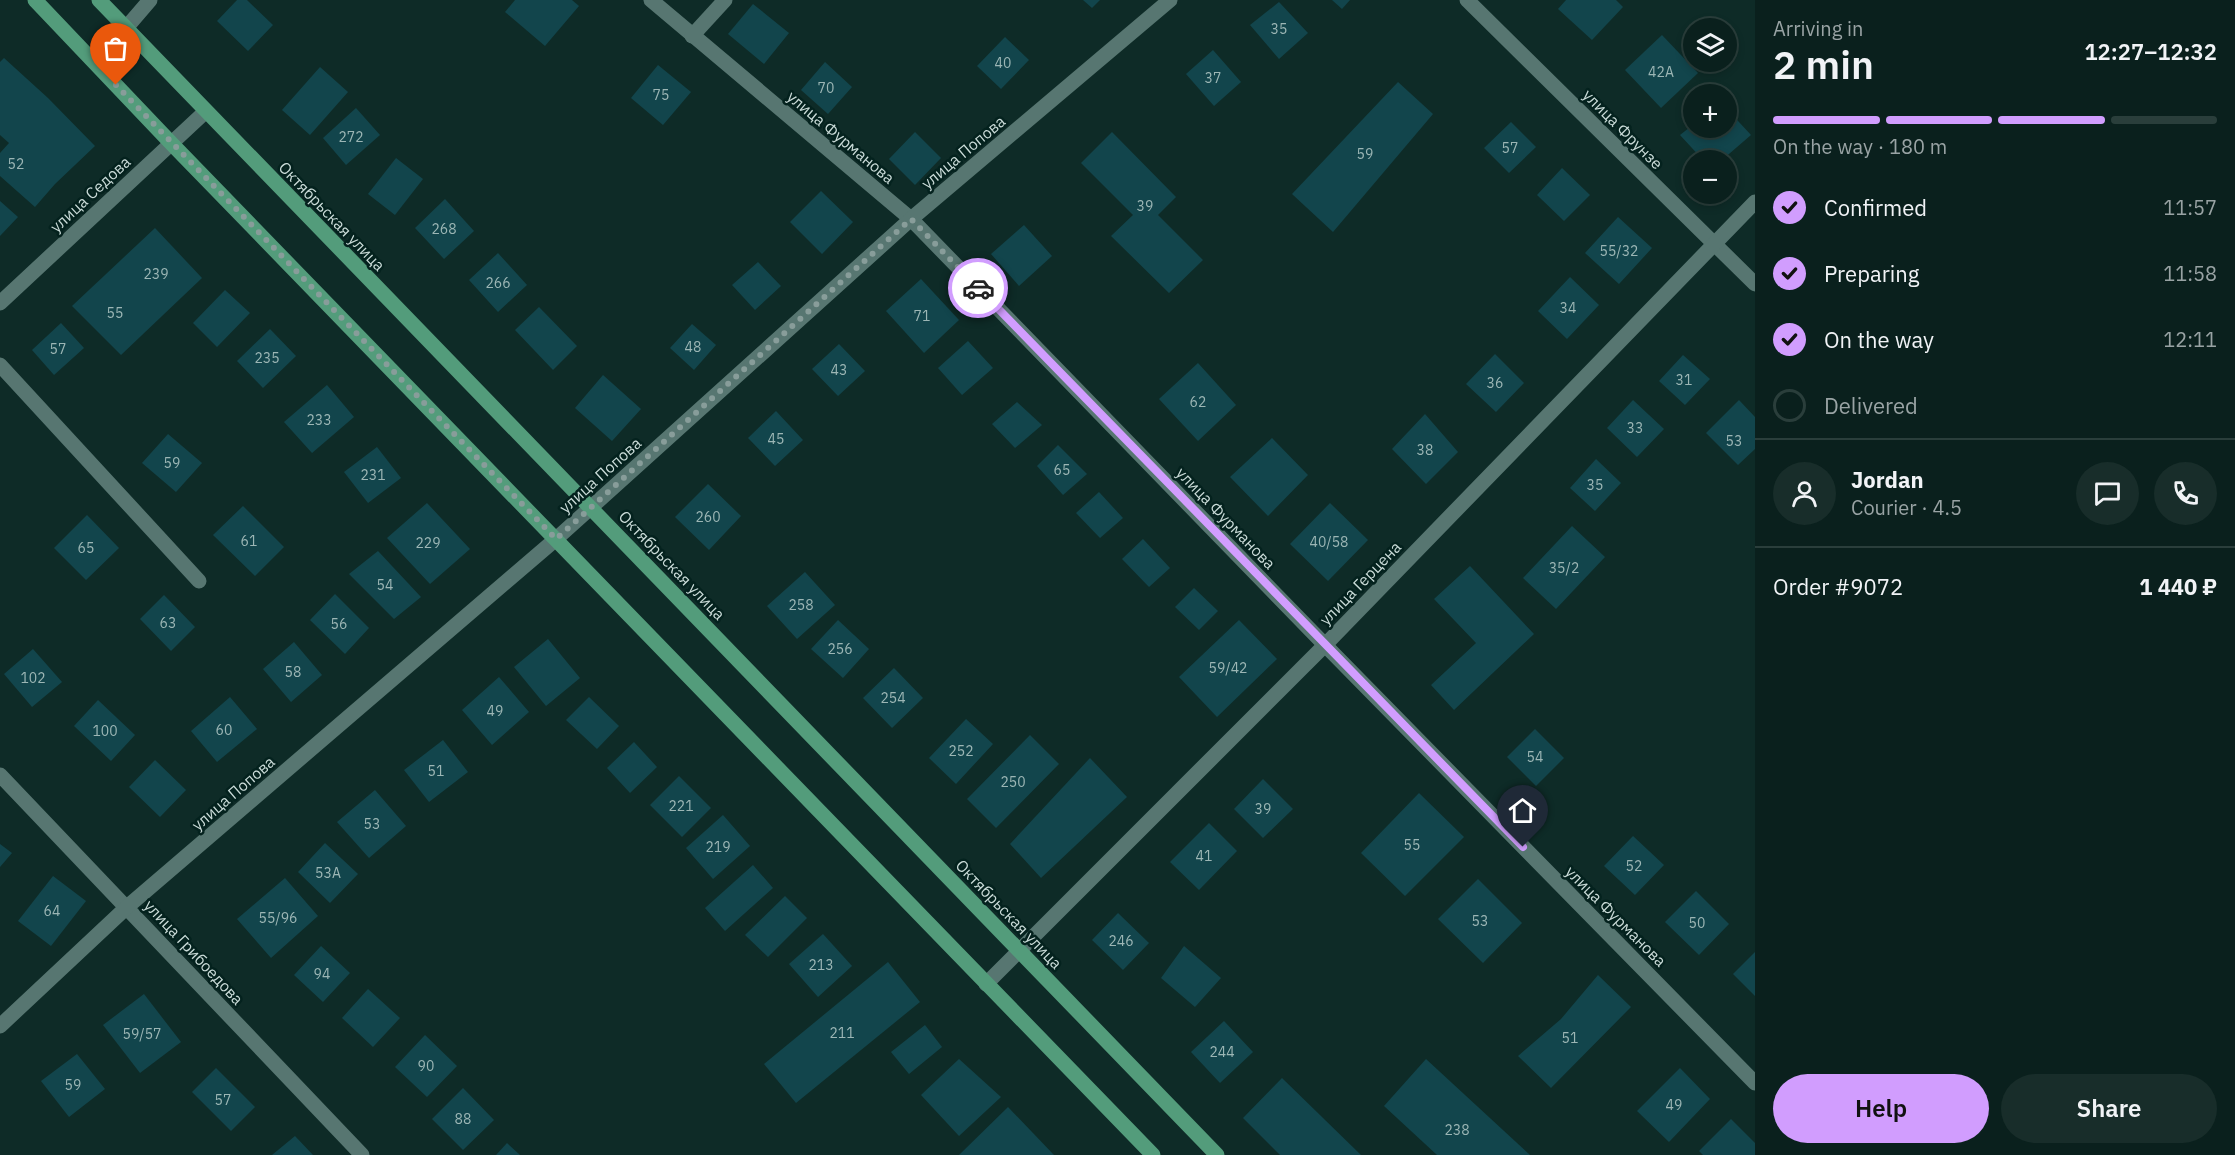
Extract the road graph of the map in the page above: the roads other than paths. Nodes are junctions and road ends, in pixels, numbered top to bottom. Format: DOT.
graph roads {
  1 [pos="35,0"];
  2 [pos="99,0"];
  3 [pos="150,0"];
  4 [pos="651,0"];
  5 [pos="725,0"];
  6 [pos="1170,0"];
  7 [pos="1467,0"];
  8 [pos="126,28"];
  9 [pos="692,36"];
  10 [pos="205,111"];
  11 [pos="171,143"];
  12 [pos="1755,202"];
  13 [pos="911,219"];
  14 [pos="1714,244"];
  15 [pos="1755,284"];
  16 [pos="0,303"];
  17 [pos="0,366"];
  18 [pos="591,507"];
  19 [pos="556,539"];
  20 [pos="199,580"];
  21 [pos="1325,645"];
  22 [pos="0,775"];
  23 [pos="127,907"];
  24 [pos="1019,951"];
  25 [pos="986,984"];
  26 [pos="0,1026"];
  27 [pos="1755,1083"];
  28 [pos="362,1155"];
  29 [pos="1153,1155"];
  30 [pos="1217,1155"];
  1 -- 11 [label="main road"];
  2 -- 8 [label="main road, Октябрьская улица"];
  3 -- 8 [label="street"];
  4 -- 9 [label="street, улица Фурманова"];
  5 -- 9 [label="street"];
  6 -- 13 [label="street, улица Попова"];
  7 -- 14 [label="street, улица Фрунзе"];
  8 -- 10 [label="main road, Октябрьская улица"];
  9 -- 13 [label="street, улица Фурманова"];
  10 -- 11 [label="street, улица Седова"];
  10 -- 18 [label="main road, Октябрьская улица"];
  11 -- 16 [label="street, улица Седова"];
  11 -- 19 [label="main road"];
  12 -- 14 [label="street, улица Герцена"];
  13 -- 18 [label="street, улица Попова"];
  13 -- 21 [label="street, улица Фурманова"];
  14 -- 15 [label="street, улица Фрунзе"];
  14 -- 21 [label="street, улица Герцена"];
  17 -- 20 [label="street"];
  18 -- 19 [label="street, улица Попова"];
  18 -- 24 [label="main road, Октябрьская улица"];
  19 -- 23 [label="street, улица Попова"];
  19 -- 25 [label="main road"];
  21 -- 24 [label="street, улица Герцена"];
  21 -- 27 [label="street, улица Фурманова"];
  22 -- 23 [label="street, улица Грибоедова"];
  23 -- 26 [label="street, улица Попова"];
  23 -- 28 [label="street, улица Грибоедова"];
  24 -- 25 [label="street, улица Герцена"];
  24 -- 30 [label="main road, Октябрьская улица"];
  25 -- 29 [label="main road"];
}
